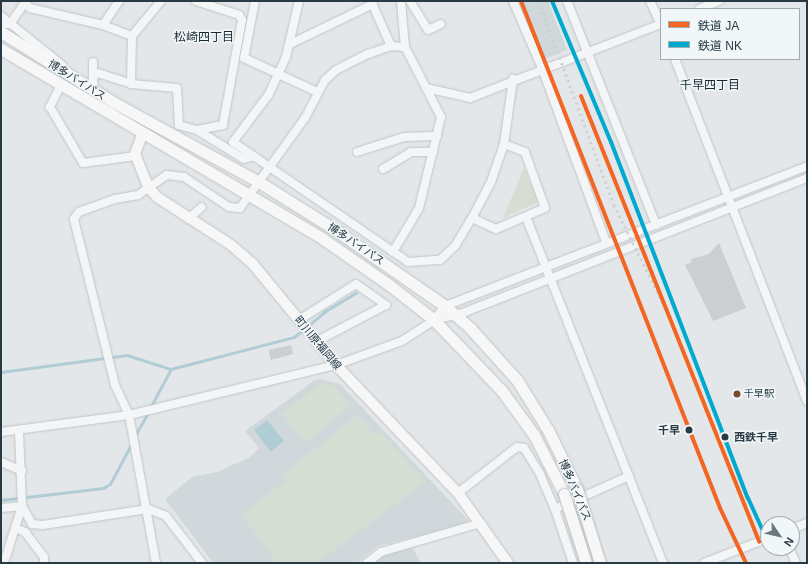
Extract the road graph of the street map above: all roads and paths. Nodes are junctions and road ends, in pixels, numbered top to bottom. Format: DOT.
graph roads {
  1 [pos="119,1"];
  2 [pos="161,1"];
  3 [pos="196,1"];
  4 [pos="255,1"];
  5 [pos="299,1"];
  6 [pos="401,1"];
  7 [pos="410,1"];
  8 [pos="513,1"];
  9 [pos="567,1"];
  10 [pos="650,1"];
  11 [pos="719,1"];
  12 [pos="25,2"];
  13 [pos="372,2"];
  14 [pos="702,8"];
  15 [pos="1,16"];
  16 [pos="660,22"];
  17 [pos="5,24"];
  18 [pos="441,24"];
  19 [pos="660,24"];
  20 [pos="104,25"];
  21 [pos="1,32"];
  22 [pos="132,36"];
  23 [pos="290,44"];
  24 [pos="392,46"];
  25 [pos="405,47"];
  26 [pos="1,49"];
  27 [pos="587,54"];
  28 [pos="675,60"];
  29 [pos="93,62"];
  30 [pos="62,64"];
  31 [pos="542,68"];
  32 [pos="278,74"];
  33 [pos="93,78"];
  34 [pos="513,79"];
  35 [pos="131,84"];
  36 [pos="61,85"];
  37 [pos="426,88"];
  38 [pos="94,91"];
  39 [pos="317,92"];
  40 [pos="197,130"];
  41 [pos="143,133"];
  42 [pos="437,136"];
  43 [pos="504,144"];
  44 [pos="357,152"];
  45 [pos="433,152"];
  46 [pos="136,156"];
  47 [pos="254,156"];
  48 [pos="807,166"];
  49 [pos="270,167"];
  50 [pos="383,169"];
  51 [pos="807,178"];
  52 [pos="259,182"];
  53 [pos="148,187"];
  54 [pos="251,196"];
  55 [pos="728,197"];
  56 [pos="202,207"];
  57 [pos="732,208"];
  58 [pos="526,217"];
  59 [pos="472,218"];
  60 [pos="188,219"];
  61 [pos="656,225"];
  62 [pos="606,242"];
  63 [pos="393,252"];
  64 [pos="546,266"];
  65 [pos="551,278"];
  66 [pos="445,306"];
  67 [pos="456,315"];
  68 [pos="299,320"];
  69 [pos="434,320"];
  70 [pos="317,341"];
  71 [pos="336,365"];
  72 [pos="807,401"];
  73 [pos="129,415"];
  74 [pos="19,430"];
  75 [pos="1,432"];
  76 [pos="1,462"];
  77 [pos="22,471"];
  78 [pos="629,476"];
  79 [pos="458,493"];
  80 [pos="22,506"];
  81 [pos="1,508"];
  82 [pos="148,509"];
  83 [pos="556,509"];
  84 [pos="481,523"];
  85 [pos="15,528"];
  86 [pos="760,542"];
  87 [pos="724,560"];
  88 [pos="4,563"];
  89 [pos="44,563"];
  90 [pos="156,563"];
  91 [pos="202,563"];
  92 [pos="367,563"];
  93 [pos="508,563"];
  94 [pos="573,563"];
  95 [pos="586,563"];
  96 [pos="600,563"];
  97 [pos="663,563"];
  98 [pos="704,563"];
  1 -- 20 [label="street"];
  2 -- 22 [label="street"];
  3 -- 40 [label="street"];
  4 -- 32 [label="street"];
  5 -- 23 [label="street"];
  6 -- 25 [label="street"];
  7 -- 18 [label="street"];
  8 -- 31 [label="street"];
  9 -- 27 [label="street"];
  10 -- 16 [label="street"];
  11 -- 14 [label="street"];
  12 -- 17 [label="street"];
  12 -- 20 [label="street"];
  13 -- 23 [label="street"];
  13 -- 24 [label="street"];
  15 -- 17 [label="street"];
  17 -- 30 [label="street"];
  19 -- 27 [label="street"];
  20 -- 22 [label="street"];
  21 -- 38 [label="highway, 博多バイパス"];
  22 -- 35 [label="street"];
  23 -- 32 [label="street"];
  24 -- 25 [label="street"];
  24 -- 39 [label="street"];
  25 -- 37 [label="street"];
  26 -- 36 [label="highway, 博多バイパス"];
  27 -- 31 [label="street"];
  27 -- 61 [label="street"];
  28 -- 55 [label="street"];
  29 -- 33 [label="street"];
  31 -- 34 [label="street"];
  31 -- 62 [label="street"];
  32 -- 39 [label="street"];
  32 -- 47 [label="street"];
  33 -- 35 [label="street"];
  33 -- 38 [label="street"];
  34 -- 37 [label="street"];
  34 -- 43 [label="street"];
  35 -- 40 [label="street"];
  36 -- 41 [label="highway, 博多バイパス"];
  36 -- 46 [label="street"];
  37 -- 42 [label="street"];
  38 -- 52 [label="highway, 博多バイパス"];
  39 -- 49 [label="street"];
  40 -- 47 [label="street"];
  41 -- 46 [label="main road"];
  41 -- 54 [label="highway, 博多バイパス"];
  42 -- 44 [label="street"];
  42 -- 45 [label="street"];
  43 -- 58 [label="street"];
  43 -- 59 [label="street"];
  45 -- 50 [label="street"];
  45 -- 63 [label="street"];
  46 -- 53 [label="main road, 町川原福岡線"];
  47 -- 49 [label="street"];
  48 -- 55 [label="street"];
  49 -- 52 [label="street"];
  49 -- 63 [label="street"];
  51 -- 57 [label="street"];
  52 -- 54 [label="street"];
  52 -- 66 [label="highway, 博多バイパス"];
  53 -- 54 [label="street"];
  53 -- 60 [label="main road, 町川原福岡線"];
  53 -- 73 [label="street"];
  54 -- 69 [label="highway, 博多バイパス"];
  55 -- 57 [label="street"];
  55 -- 61 [label="street"];
  56 -- 60 [label="street"];
  57 -- 65 [label="street"];
  57 -- 72 [label="street"];
  58 -- 59 [label="street"];
  58 -- 64 [label="street"];
  59 -- 63 [label="street"];
  60 -- 68 [label="main road, 町川原福岡線"];
  61 -- 62 [label="street"];
  62 -- 64 [label="street"];
  64 -- 65 [label="street"];
  64 -- 66 [label="street"];
  65 -- 67 [label="street"];
  65 -- 78 [label="street"];
  66 -- 67 [label="highway, 博多バイパス"];
  66 -- 69 [label="street"];
  67 -- 69 [label="street"];
  67 -- 96 [label="highway, 博多バイパス, bridge"];
  68 -- 70 [label="main road, 町川原福岡線"];
  68 -- 70 [label="street"];
  69 -- 71 [label="street"];
  69 -- 95 [label="highway, 博多バイパス, bridge"];
  70 -- 71 [label="main road, 町川原福岡線"];
  71 -- 73 [label="street"];
  71 -- 79 [label="main road, 町川原福岡線"];
  73 -- 74 [label="street"];
  73 -- 82 [label="street"];
  74 -- 75 [label="street"];
  74 -- 77 [label="street"];
  76 -- 77 [label="street"];
  77 -- 80 [label="street"];
  78 -- 83 [label="street"];
  78 -- 97 [label="street"];
  79 -- 83 [label="street"];
  79 -- 84 [label="main road, 町川原福岡線"];
  80 -- 81 [label="street"];
  80 -- 82 [label="street"];
  80 -- 85 [label="street"];
  82 -- 90 [label="street"];
  82 -- 91 [label="street"];
  83 -- 94 [label="street"];
  84 -- 92 [label="street"];
  84 -- 93 [label="main road, 町川原福岡線"];
  85 -- 88 [label="street"];
  85 -- 89 [label="street"];
  86 -- 87 [label="street"];
  87 -- 98 [label="street"];
}
